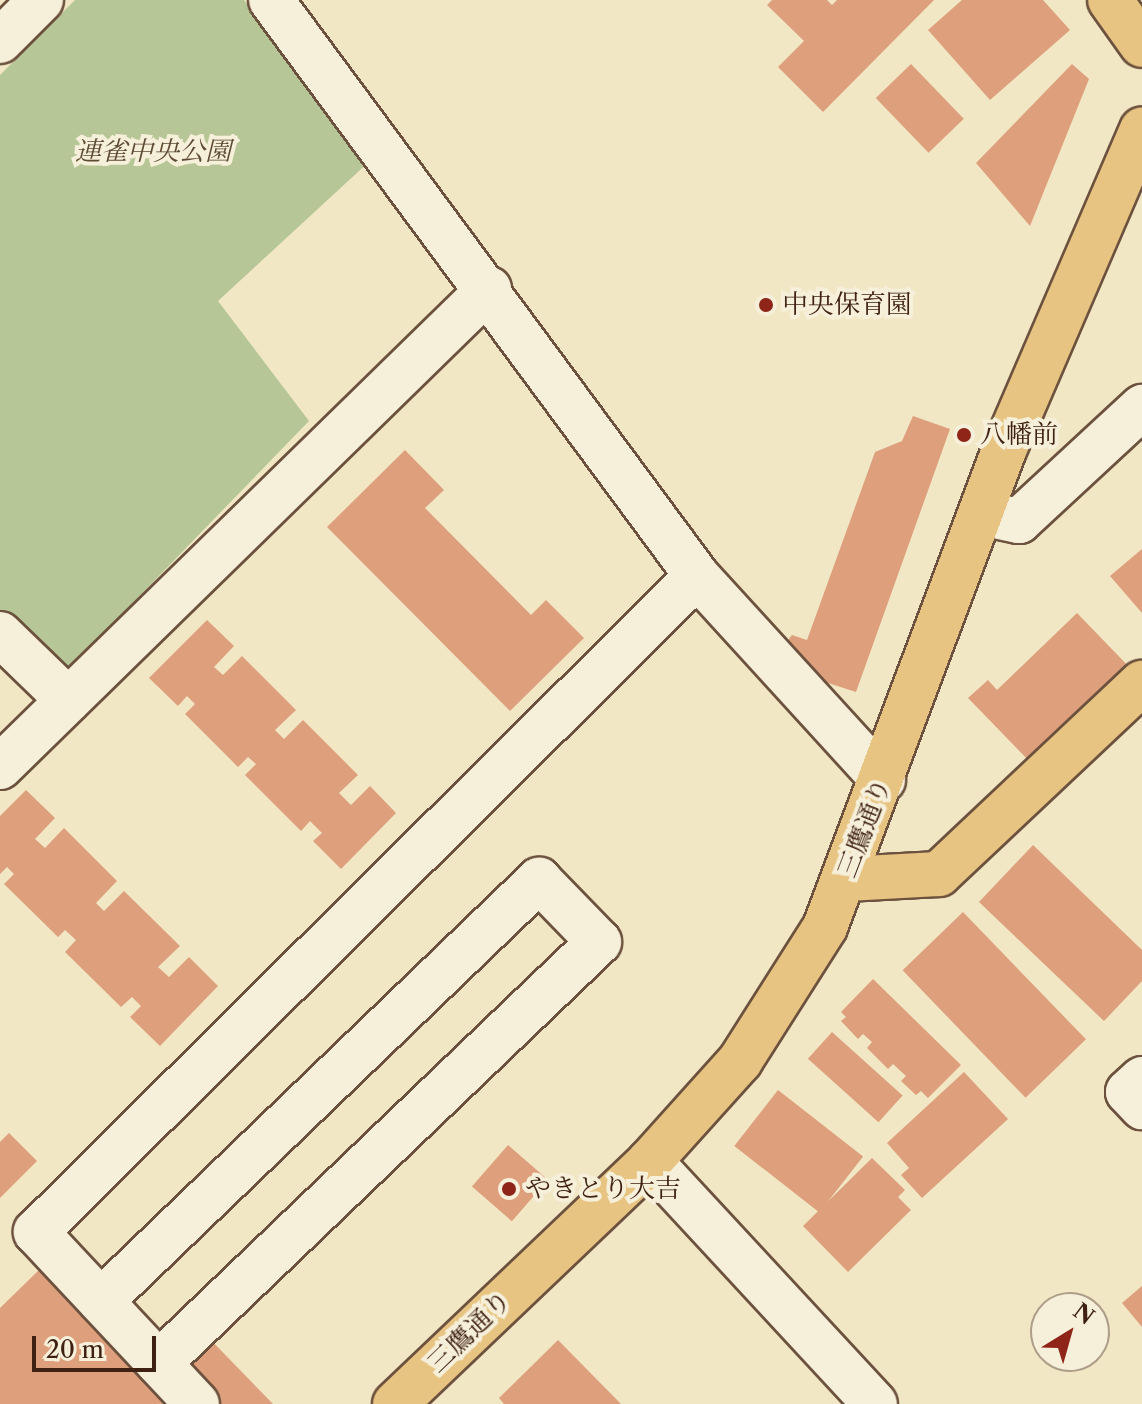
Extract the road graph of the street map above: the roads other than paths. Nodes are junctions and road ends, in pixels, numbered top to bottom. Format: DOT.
graph roads {
  1 [pos="41,0"];
  2 [pos="271,0"];
  3 [pos="1110,0"];
  4 [pos="0,41"];
  5 [pos="1142,45"];
  6 [pos="1142,129"];
  7 [pos="489,289"];
  8 [pos="1142,407"];
  9 [pos="981,513"];
  10 [pos="697,576"];
  11 [pos="0,634"];
  12 [pos="1142,683"];
  13 [pos="68,700"];
  14 [pos="0,767"];
  15 [pos="883,780"];
  16 [pos="846,879"];
  17 [pos="1142,1079"];
  18 [pos="1142,1107"];
  19 [pos="650,1161"];
  20 [pos="101,1301"];
  21 [pos="159,1363"];
  22 [pos="197,1404"];
  23 [pos="395,1404"];
  24 [pos="875,1404"];
  1 -- 4 [label="street"];
  2 -- 7 [label="street"];
  3 -- 5 [label="main road"];
  6 -- 9 [label="main road, 三鷹通り"];
  7 -- 10 [label="street"];
  7 -- 13 [label="street"];
  8 -- 9 [label="street"];
  9 -- 15 [label="main road, 三鷹通り"];
  10 -- 15 [label="street"];
  10 -- 20 [label="street"];
  11 -- 13 [label="street"];
  12 -- 16 [label="main road"];
  13 -- 14 [label="street"];
  15 -- 16 [label="main road, 三鷹通り"];
  16 -- 19 [label="main road, 三鷹通り"];
  17 -- 18 [label="street"];
  19 -- 23 [label="main road, 三鷹通り"];
  19 -- 24 [label="street"];
  20 -- 21 [label="street"];
  20 -- 21 [label="street"];
  21 -- 22 [label="street"];
}
